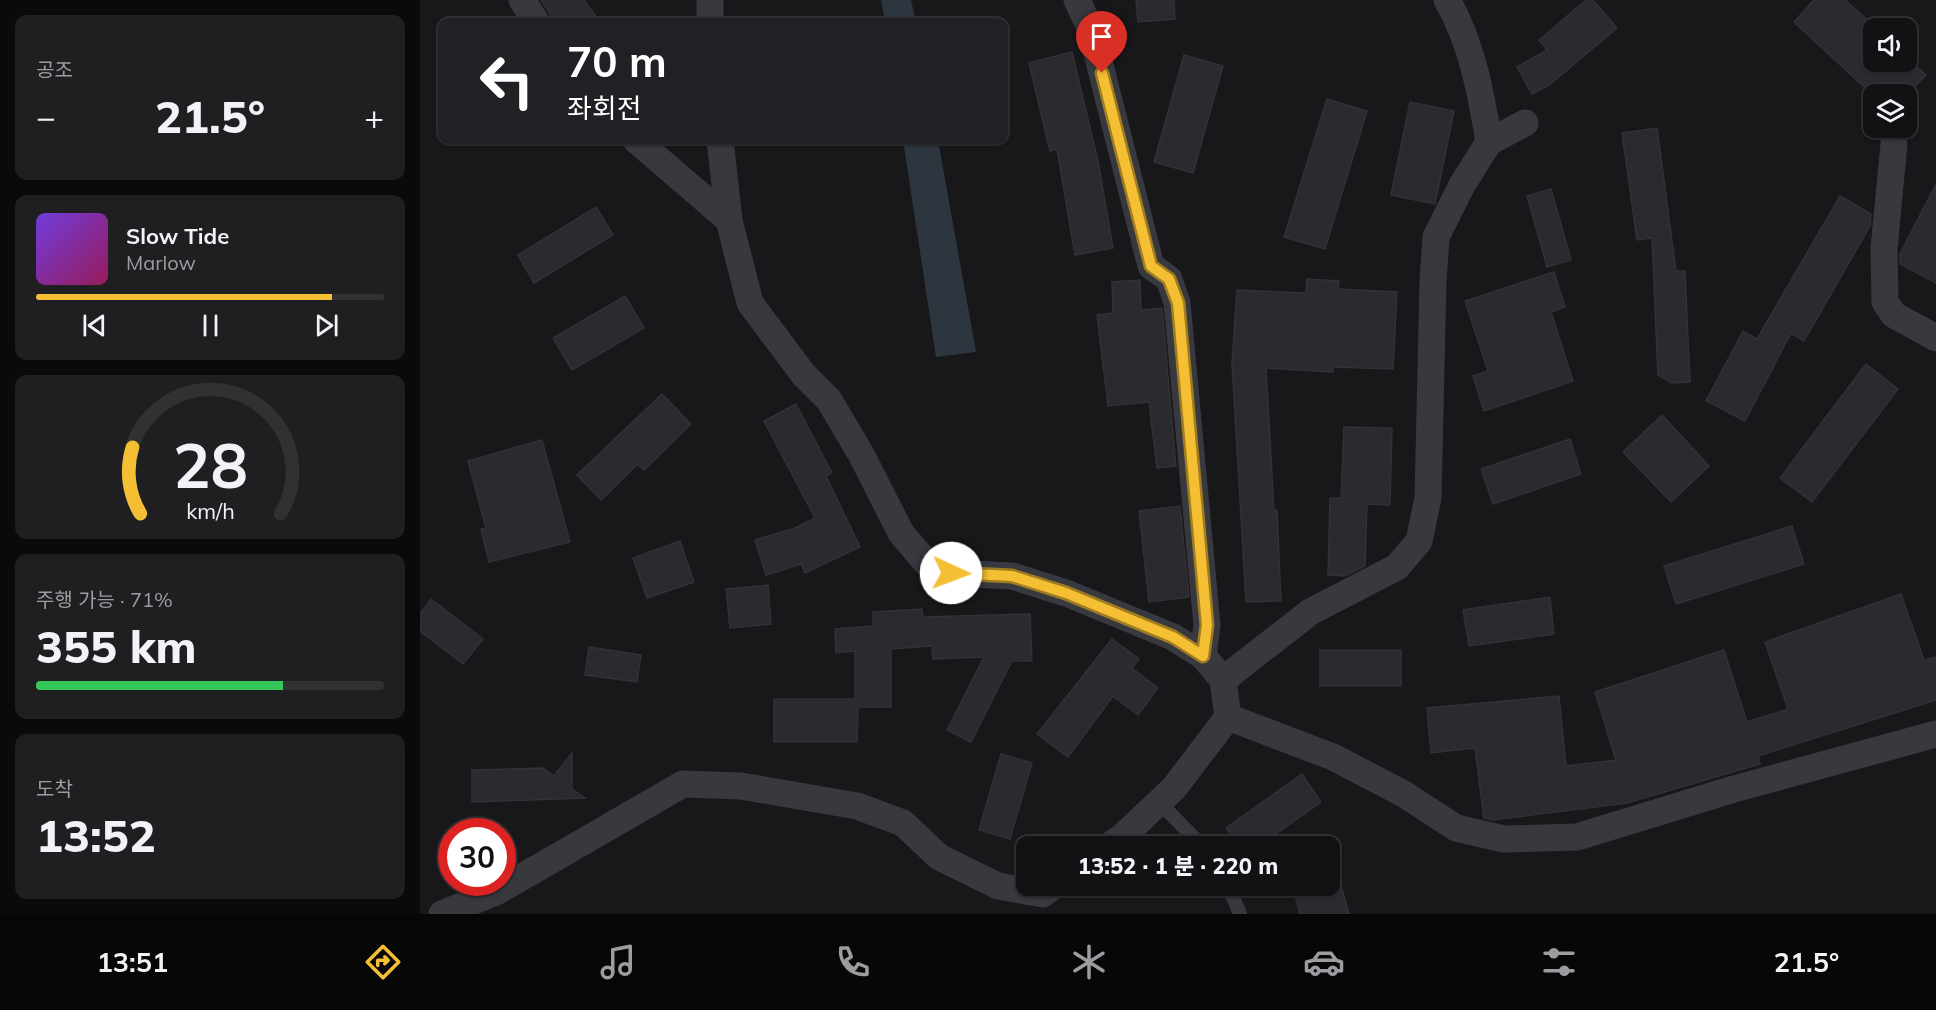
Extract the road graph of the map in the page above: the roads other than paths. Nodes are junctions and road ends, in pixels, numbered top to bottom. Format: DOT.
graph roads {
  1 [pos="522,0"];
  2 [pos="710,0"];
  3 [pos="1077,0"];
  4 [pos="1447,0"];
  5 [pos="533,18"];
  6 [pos="710,18"];
  7 [pos="1525,123"];
  8 [pos="1489,142"];
  9 [pos="641,144"];
  10 [pos="720,144"];
  11 [pos="1894,144"];
  12 [pos="729,220"];
  13 [pos="1936,338"];
  14 [pos="1203,656"];
  15 [pos="1223,680"];
  16 [pos="1228,717"];
  17 [pos="1936,734"];
  18 [pos="1159,802"];
  19 [pos="1123,836"];
  20 [pos="1192,836"];
  21 [pos="1233,896"];
  22 [pos="1046,898"];
  23 [pos="442,914"];
  24 [pos="1240,914"];
  1 -- 5 [label="street"];
  2 -- 6 [label="street"];
  3 -- 14 [label="street"];
  4 -- 8 [label="street"];
  7 -- 8 [label="street"];
  8 -- 15 [label="street"];
  9 -- 12 [label="street"];
  10 -- 12 [label="street"];
  11 -- 13 [label="street"];
  12 -- 14 [label="street"];
  14 -- 15 [label="street"];
  15 -- 16 [label="street"];
  16 -- 17 [label="street"];
  16 -- 18 [label="street"];
  18 -- 19 [label="street"];
  18 -- 20 [label="lane"];
  21 -- 24 [label="lane"];
  22 -- 23 [label="street"];
}
